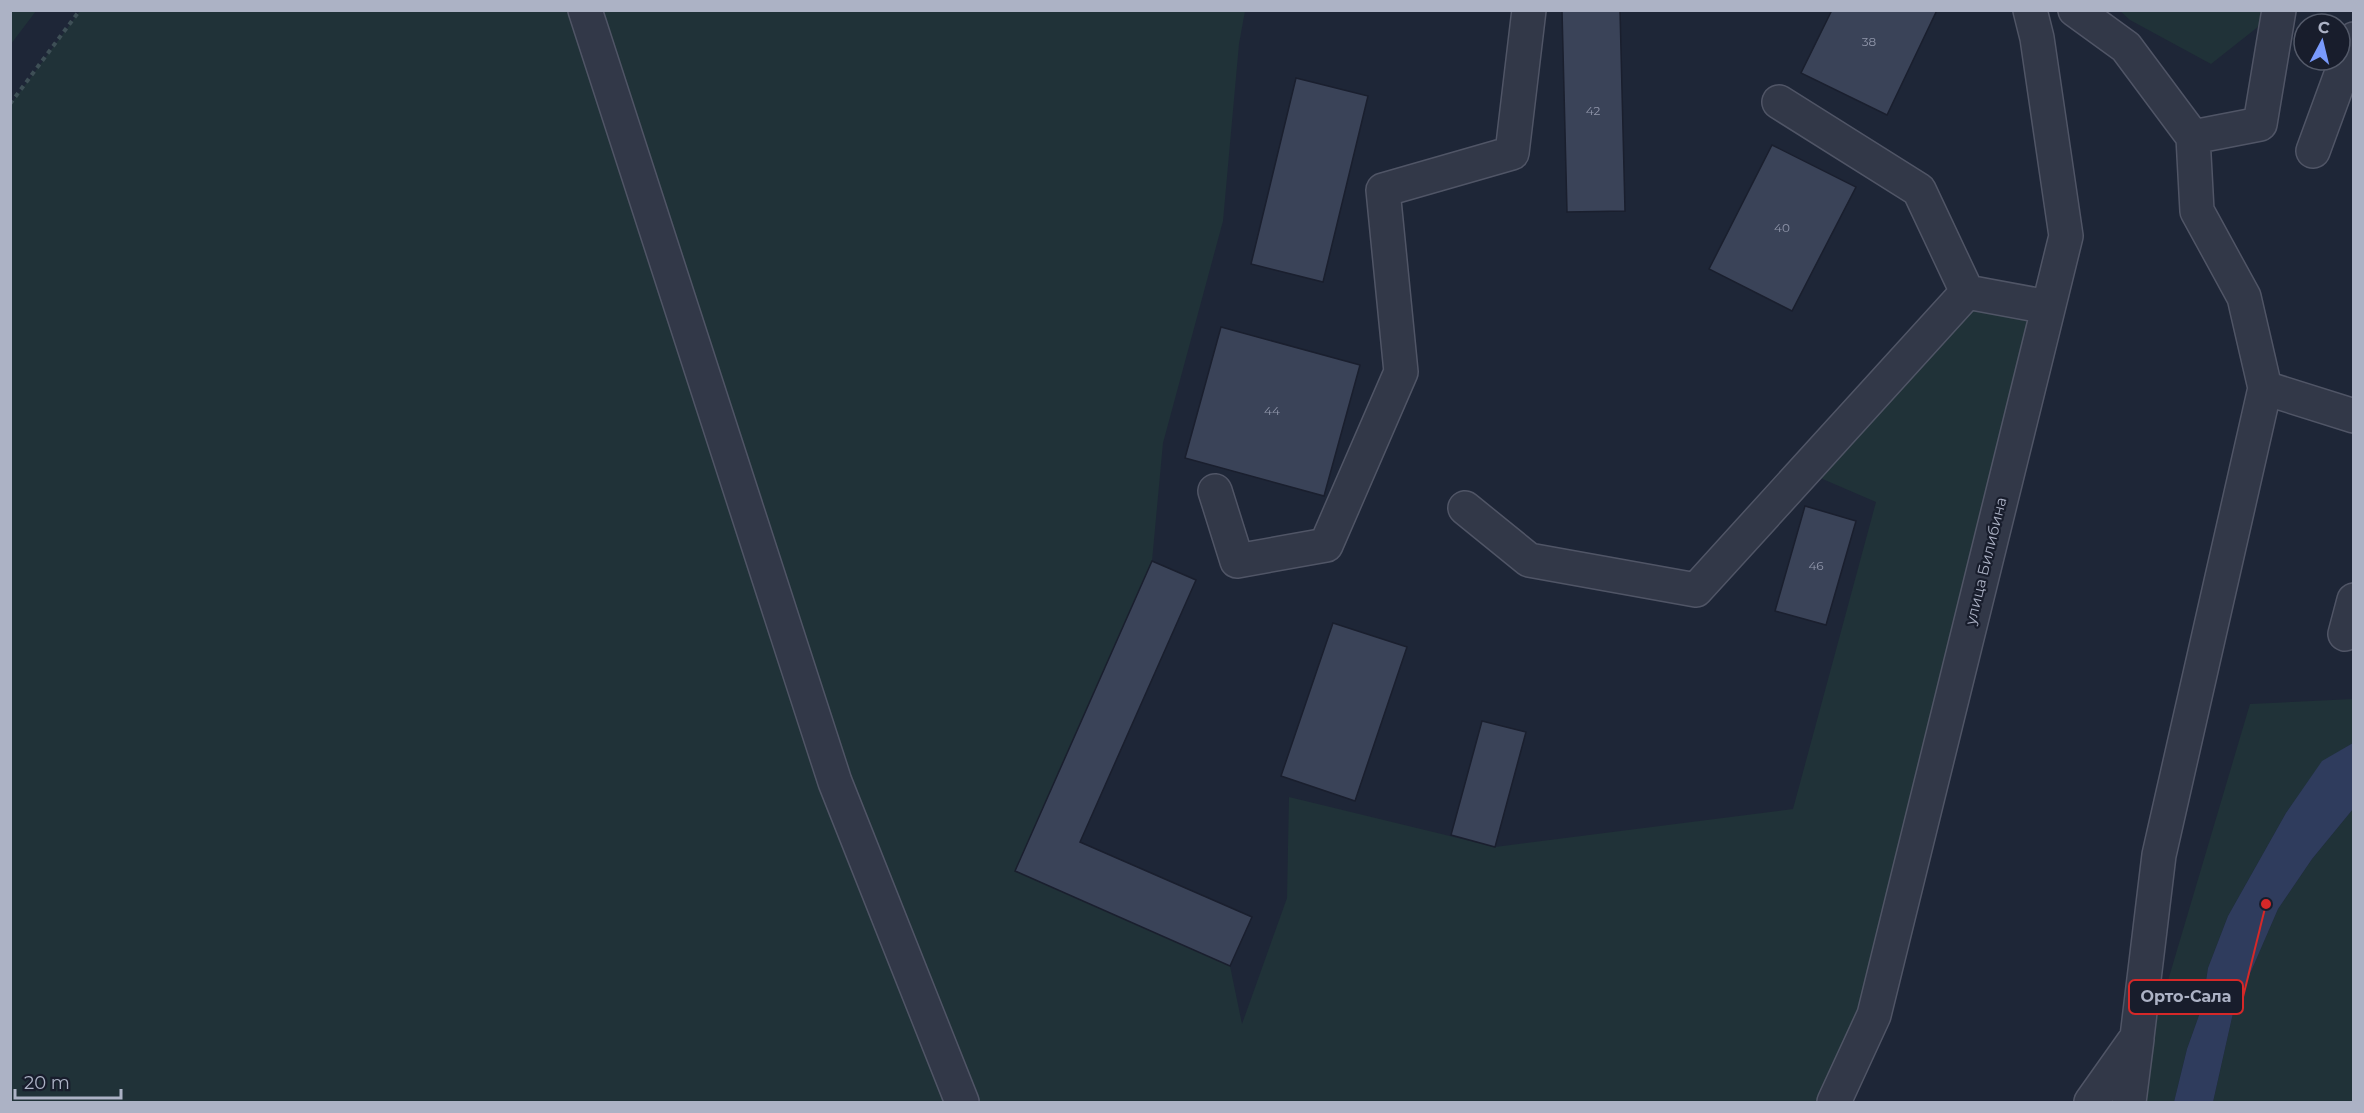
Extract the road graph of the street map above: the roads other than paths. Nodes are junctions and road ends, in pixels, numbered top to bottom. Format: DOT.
graph roads {
  1 [pos="585,10"];
  2 [pos="1529,10"];
  3 [pos="2030,10"];
  4 [pos="2075,10"];
  5 [pos="2278,10"];
  6 [pos="2354,39"];
  7 [pos="1779,102"];
  8 [pos="2193,137"];
  9 [pos="2313,151"];
  10 [pos="1967,292"];
  11 [pos="2048,307"];
  12 [pos="2265,388"];
  13 [pos="2354,416"];
  14 [pos="1215,491"];
  15 [pos="1465,508"];
  16 [pos="2354,600"];
  17 [pos="2345,634"];
  18 [pos="2137,1037"];
  19 [pos="962,1102"];
  20 [pos="1834,1102"];
  21 [pos="2091,1102"];
  22 [pos="2129,1102"];
  1 -- 19 [label="street"];
  2 -- 14 [label="street"];
  3 -- 11 [label="street, улица Билибина"];
  4 -- 8 [label="street"];
  5 -- 8 [label="street"];
  6 -- 9 [label="street"];
  7 -- 10 [label="street"];
  8 -- 12 [label="street"];
  10 -- 11 [label="street"];
  10 -- 15 [label="street"];
  11 -- 20 [label="street, улица Билибина"];
  12 -- 13 [label="street"];
  12 -- 18 [label="street"];
  16 -- 17 [label="street"];
  18 -- 21 [label="street"];
  18 -- 22 [label="street"];
}
